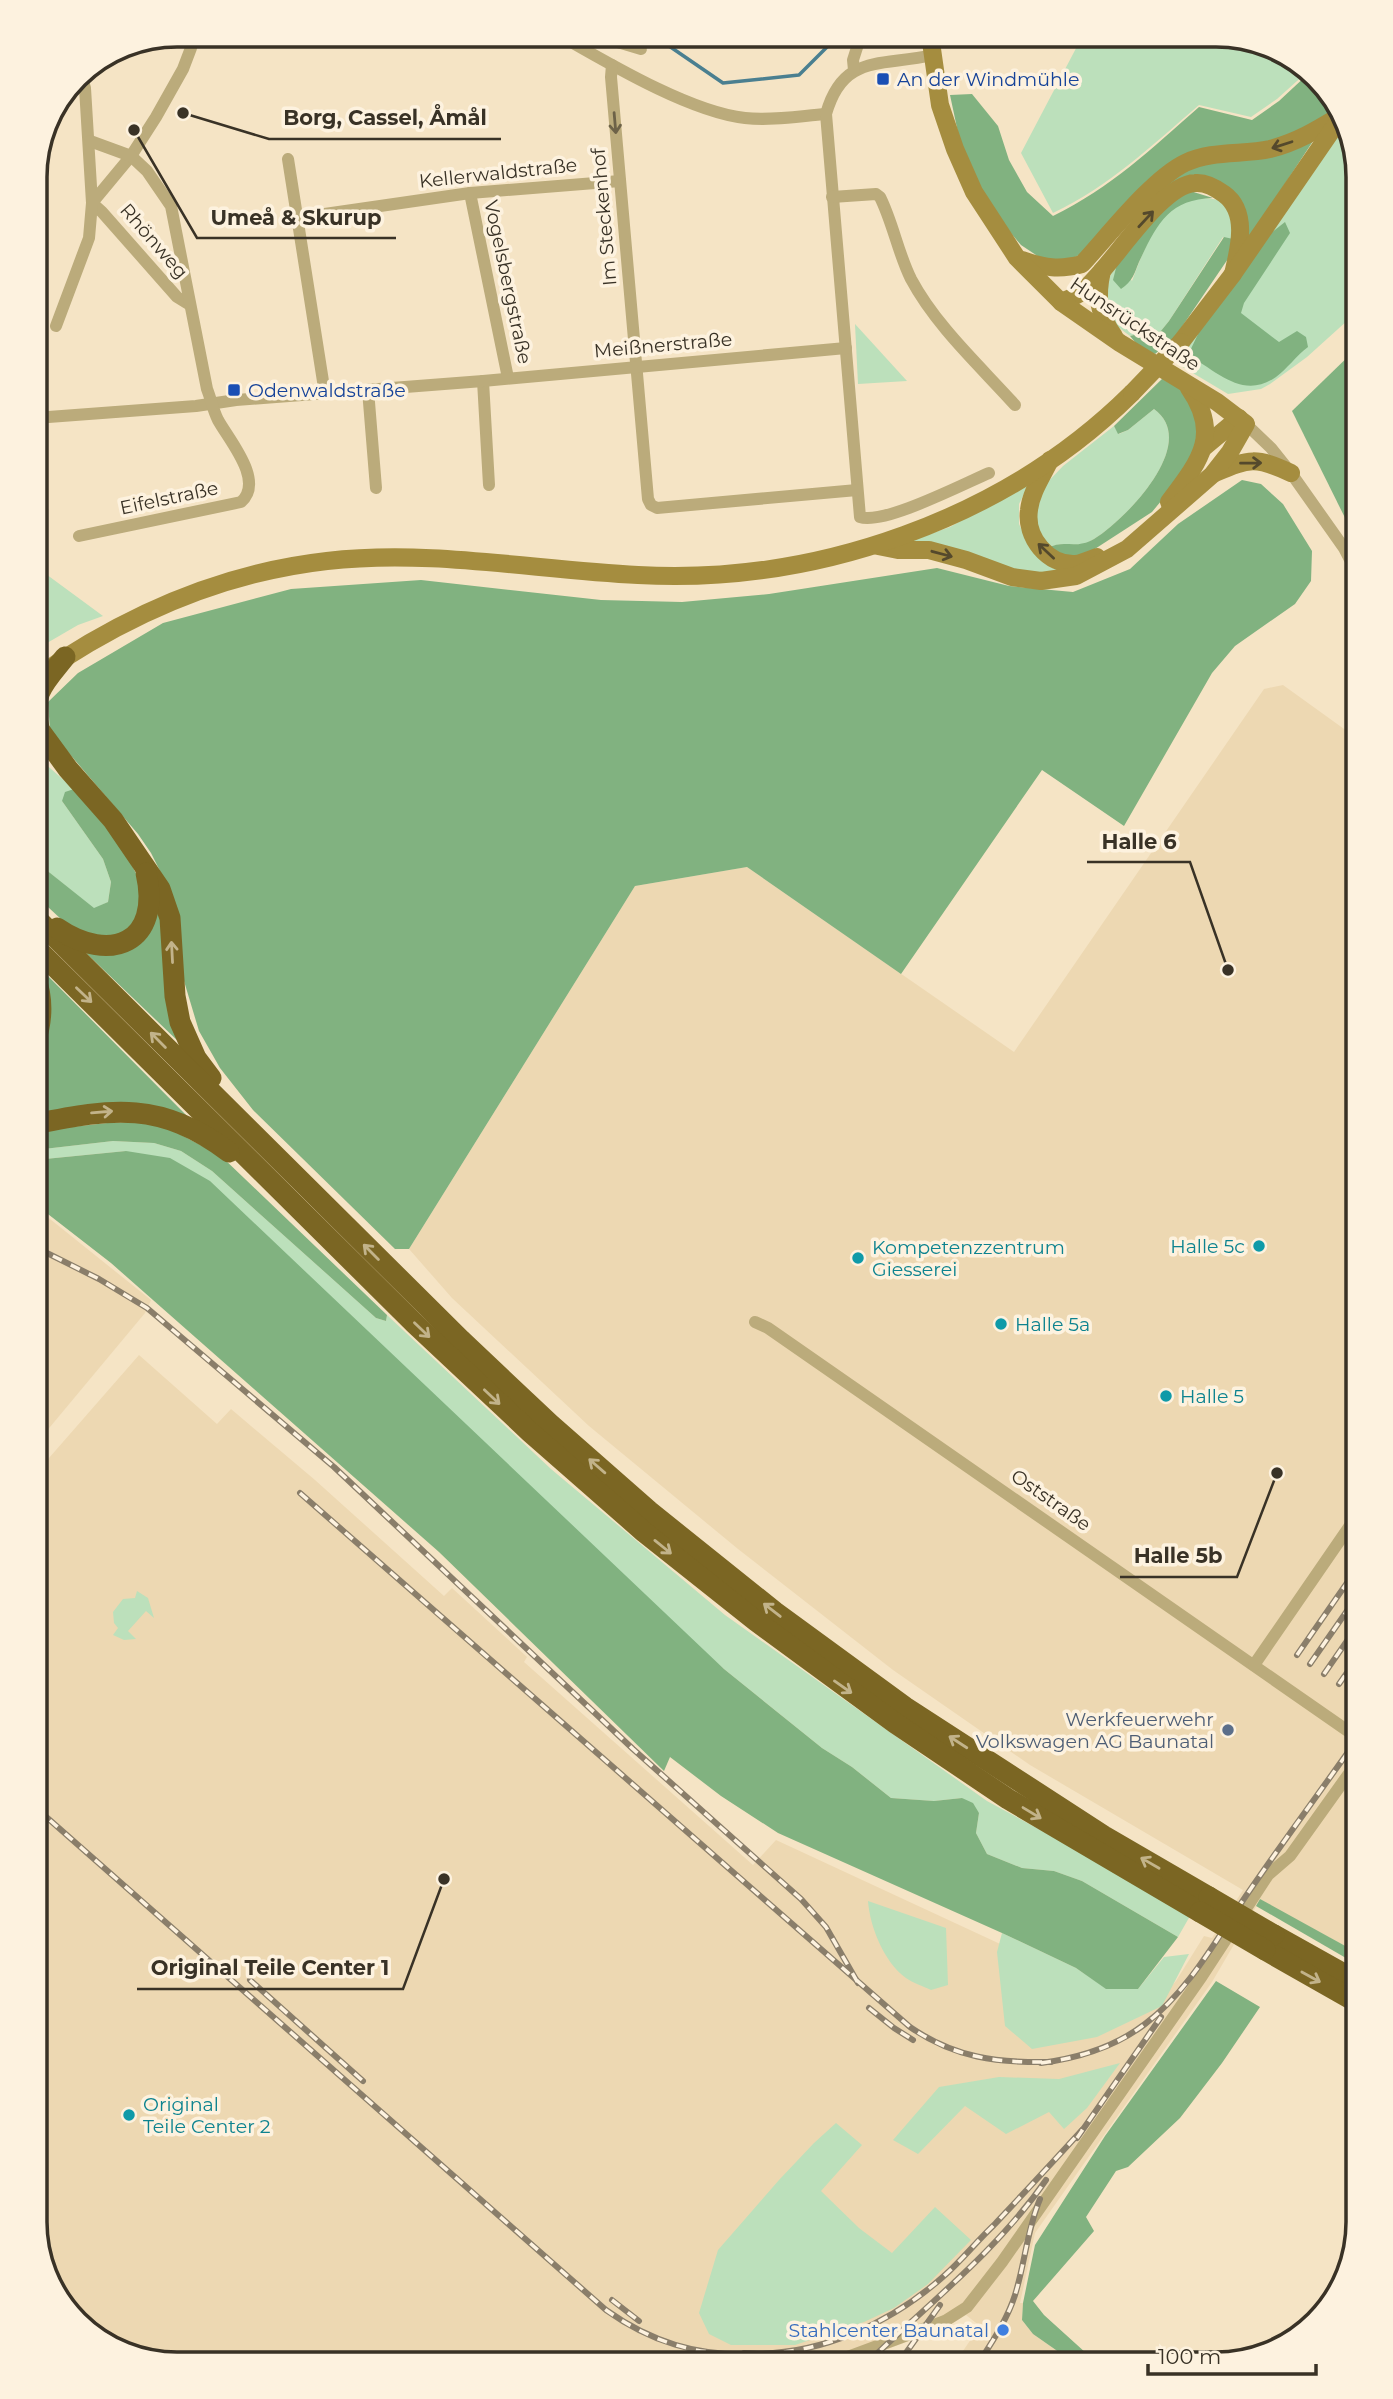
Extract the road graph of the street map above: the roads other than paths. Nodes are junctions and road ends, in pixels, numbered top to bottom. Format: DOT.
graph roads {
  1 [pos="191,48"];
  2 [pos="582,48"];
  3 [pos="638,48"];
  4 [pos="857,48"];
  5 [pos="931,48"];
  6 [pos="641,49"];
  7 [pos="932,55"];
  8 [pos="612,65"];
  9 [pos="855,70"];
  10 [pos="84,86"];
  11 [pos="826,114"];
  12 [pos="1332,121"];
  13 [pos="1335,126"];
  14 [pos="90,141"];
  15 [pos="131,156"];
  16 [pos="288,159"];
  17 [pos="620,181"];
  18 [pos="470,193"];
  19 [pos="832,197"];
  20 [pos="92,203"];
  21 [pos="297,218"];
  22 [pos="1017,258"];
  23 [pos="1082,264"];
  24 [pos="1102,271"];
  25 [pos="1233,274"];
  26 [pos="1060,302"];
  27 [pos="190,305"];
  28 [pos="56,326"];
  29 [pos="1120,343"];
  30 [pos="846,348"];
  31 [pos="636,366"];
  32 [pos="508,378"];
  33 [pos="483,381"];
  34 [pos="1187,385"];
  35 [pos="368,390"];
  36 [pos="325,394"];
  37 [pos="212,403"];
  38 [pos="1015,405"];
  39 [pos="48,417"];
  40 [pos="1243,421"];
  41 [pos="1203,448"];
  42 [pos="1050,460"];
  43 [pos="989,473"];
  44 [pos="1291,473"];
  45 [pos="1212,475"];
  46 [pos="489,485"];
  47 [pos="376,488"];
  48 [pos="857,490"];
  49 [pos="79,536"];
  50 [pos="874,545"];
  51 [pos="1346,552"];
  52 [pos="65,657"];
  53 [pos="48,669"];
  54 [pos="48,679"];
  55 [pos="48,745"];
  56 [pos="142,862"];
  57 [pos="48,923"];
  58 [pos="48,928"];
  59 [pos="48,959"];
  60 [pos="224,1106"];
  61 [pos="48,1122"];
  62 [pos="287,1195"];
  63 [pos="755,1322"];
  64 [pos="1346,1531"];
  65 [pos="1254,1665"];
  66 [pos="1346,1730"];
  67 [pos="1346,1778"];
  68 [pos="1205,1905"];
  69 [pos="1269,1942"];
  70 [pos="1346,1977"];
  71 [pos="1346,1995"];
  72 [pos="862,2352"];
  1 -- 15 [label="street"];
  2 -- 8 [label="street"];
  3 -- 6 [label="street"];
  4 -- 9 [label="street"];
  5 -- 7 [label="main road, Hunsrückstraße"];
  7 -- 9 [label="street"];
  7 -- 22 [label="main road, Hunsrückstraße"];
  8 -- 11 [label="street"];
  8 -- 17 [label="street, Im Steckenhof, one-way"];
  9 -- 11 [label="street"];
  10 -- 14 [label="street, Rhönweg"];
  11 -- 19 [label="street"];
  12 -- 23 [label="main road, one-way"];
  13 -- 25 [label="main road"];
  14 -- 15 [label="street"];
  14 -- 20 [label="street, Rhönweg"];
  15 -- 20 [label="street"];
  15 -- 27 [label="street"];
  16 -- 21 [label="street"];
  17 -- 18 [label="street, Kellerwaldstraße"];
  17 -- 31 [label="street, Im Steckenhof"];
  18 -- 21 [label="street, Kellerwaldstraße"];
  18 -- 32 [label="street, Vogelsbergstraße"];
  19 -- 30 [label="street"];
  19 -- 38 [label="street"];
  20 -- 27 [label="street, Rhönweg"];
  20 -- 28 [label="street"];
  21 -- 36 [label="street"];
  22 -- 23 [label="main road"];
  22 -- 26 [label="main road, Hunsrückstraße"];
  23 -- 26 [label="main road"];
  24 -- 25 [label="main road, one-way"];
  24 -- 26 [label="main road"];
  24 -- 29 [label="main road"];
  25 -- 42 [label="main road, bridge"];
  26 -- 29 [label="main road, Hunsrückstraße"];
  27 -- 37 [label="street"];
  29 -- 34 [label="main road, Hunsrückstraße"];
  30 -- 31 [label="street, Meißnerstraße"];
  30 -- 48 [label="street"];
  31 -- 32 [label="street, Meißnerstraße"];
  31 -- 48 [label="street, Im Steckenhof"];
  32 -- 33 [label="street, Meißnerstraße"];
  33 -- 35 [label="street, Meißnerstraße"];
  33 -- 46 [label="street"];
  34 -- 40 [label="main road, Hunsrückstraße"];
  34 -- 41 [label="main road"];
  35 -- 36 [label="street, Meißnerstraße"];
  35 -- 47 [label="street"];
  36 -- 37 [label="street, Meißnerstraße"];
  37 -- 39 [label="street, Meißnerstraße"];
  37 -- 49 [label="street, Eifelstraße"];
  40 -- 41 [label="main road"];
  40 -- 44 [label="street, Hunsrückstraße"];
  40 -- 45 [label="main road"];
  41 -- 42 [label="main road, one-way"];
  42 -- 50 [label="main road"];
  43 -- 48 [label="street"];
  45 -- 44 [label="main road, one-way"];
  44 -- 51 [label="street, Hunsrückstraße"];
  50 -- 45 [label="main road, one-way"];
  50 -- 52 [label="main road"];
  52 -- 53 [label="main road"];
  52 -- 54 [label="highway"];
  55 -- 56 [label="highway"];
  56 -- 57 [label="highway"];
  60 -- 56 [label="highway, one-way"];
  60 -- 58 [label="highway, one-way"];
  59 -- 62 [label="highway, one-way"];
  68 -- 60 [label="highway, one-way"];
  61 -- 62 [label="highway, one-way"];
  62 -- 68 [label="highway, one-way"];
  63 -- 65 [label="street, Oststraße"];
  64 -- 65 [label="street"];
  65 -- 66 [label="street, Oststraße"];
  67 -- 72 [label="street"];
  68 -- 69 [label="highway, bridge"];
  69 -- 70 [label="highway"];
  69 -- 71 [label="highway, one-way"];
}
